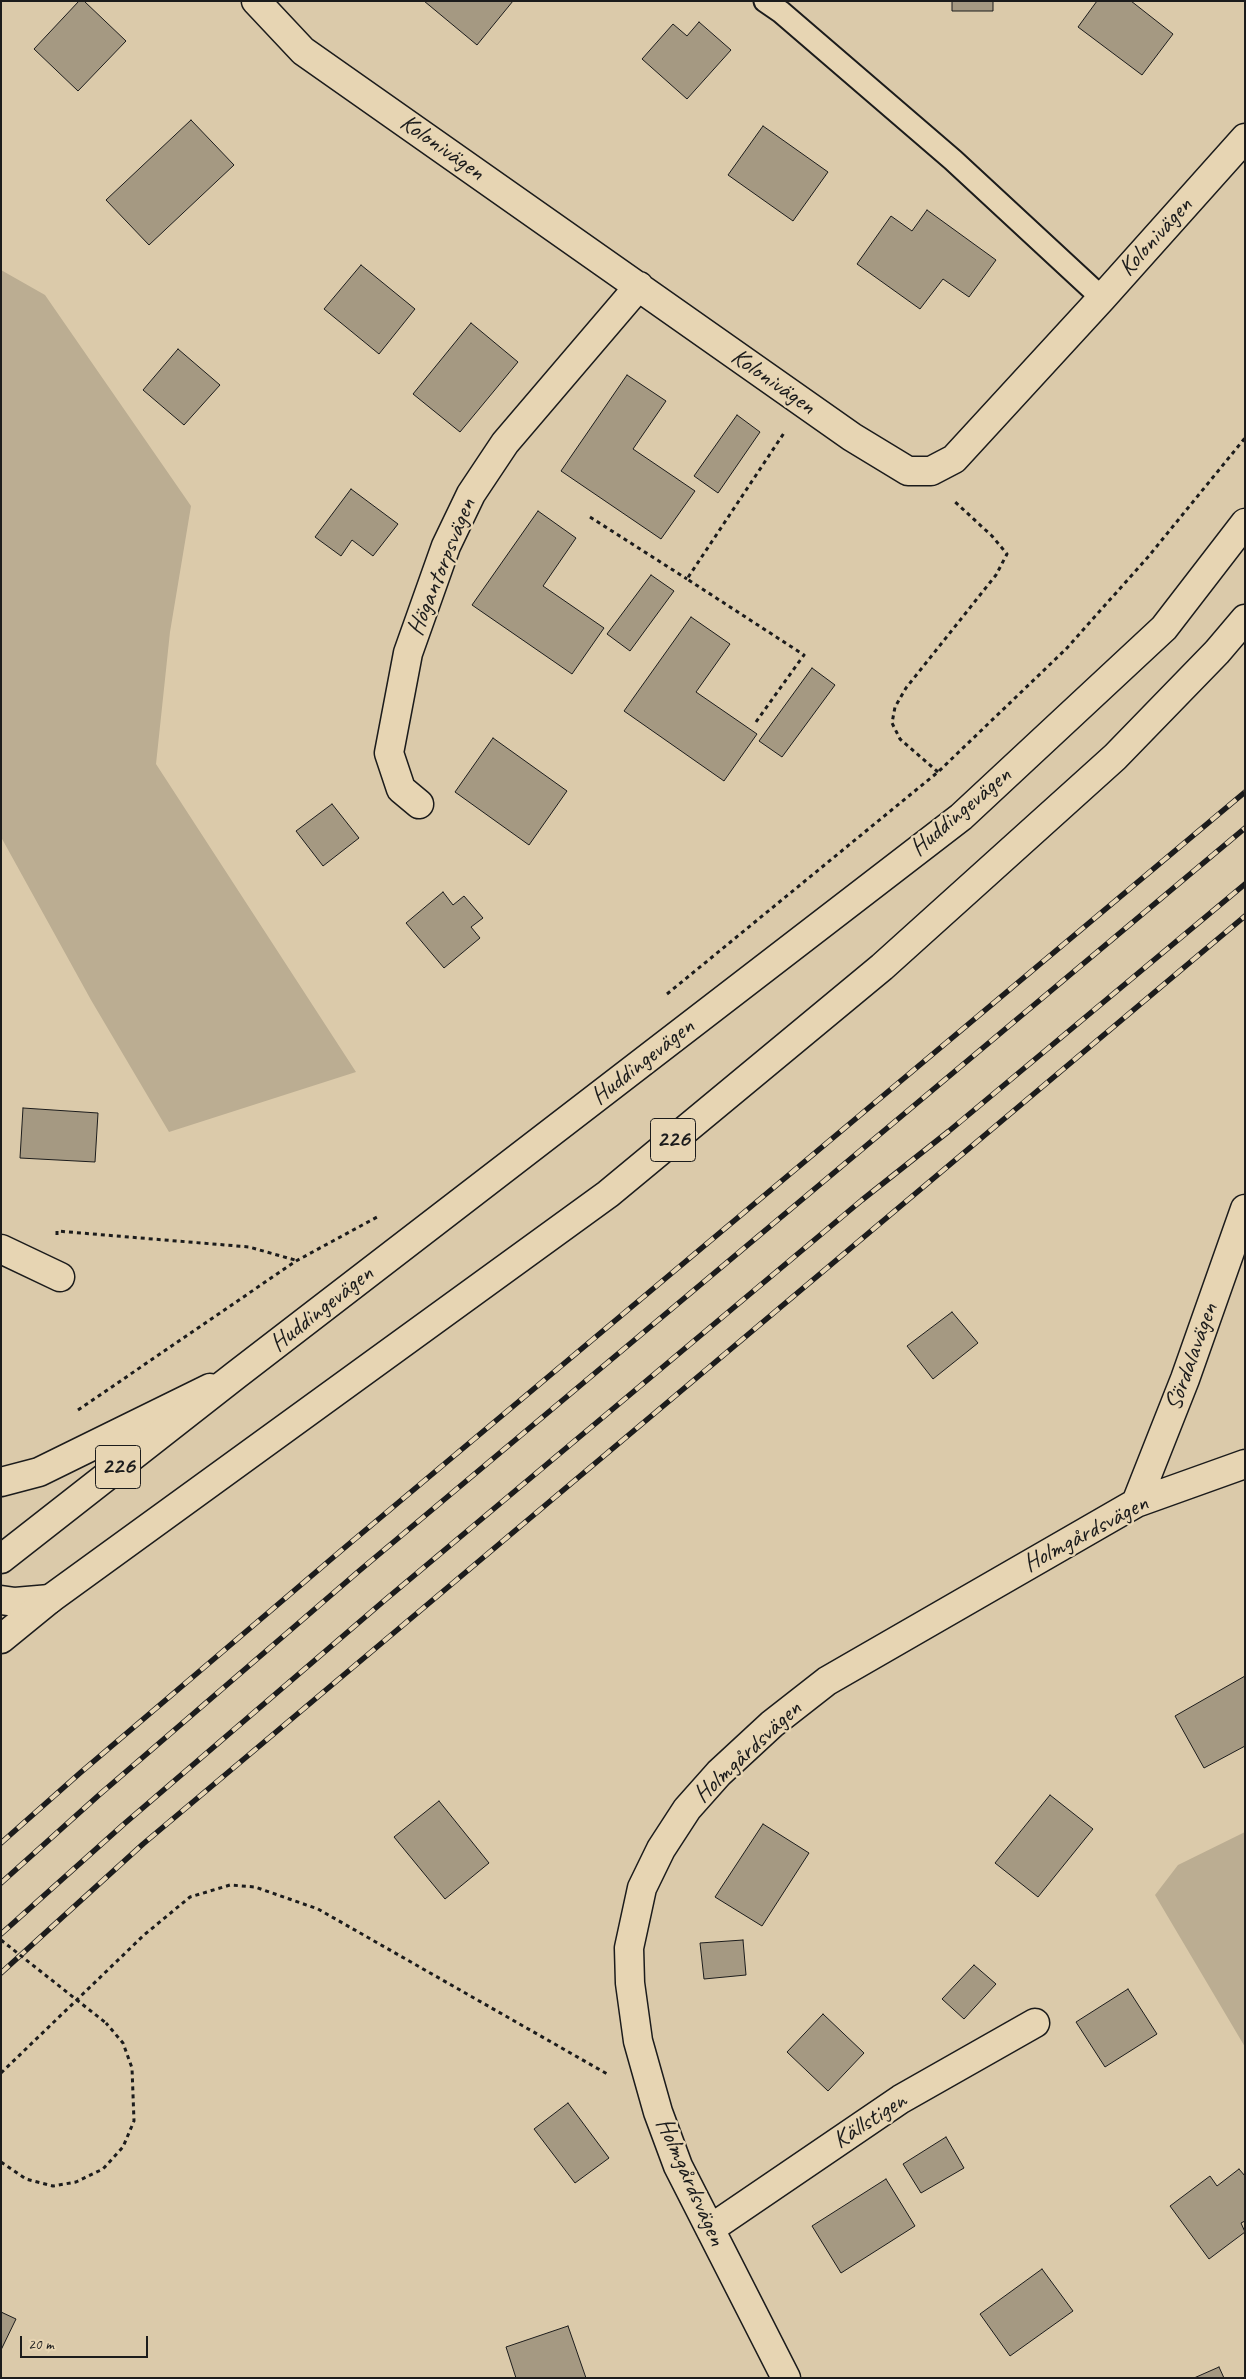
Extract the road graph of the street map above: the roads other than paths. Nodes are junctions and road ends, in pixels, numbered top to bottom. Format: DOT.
graph roads {
  1 [pos="256,1"];
  2 [pos="765,1"];
  3 [pos="1245,138"];
  4 [pos="639,286"];
  5 [pos="1102,298"];
  6 [pos="1245,523"];
  7 [pos="1245,619"];
  8 [pos="419,804"];
  9 [pos="1245,1209"];
  10 [pos="1,1249"];
  11 [pos="60,1277"];
  12 [pos="236,1375"];
  13 [pos="1245,1464"];
  14 [pos="1,1482"];
  15 [pos="1136,1504"];
  16 [pos="1,1559"];
  17 [pos="50,1599"];
  18 [pos="1,1600"];
  19 [pos="1,1639"];
  20 [pos="1035,2023"];
  21 [pos="710,2229"];
  22 [pos="786,2378"];
  1 -- 4 [label="street, Kolonivägen"];
  2 -- 5 [label="lane"];
  3 -- 5 [label="street, Kolonivägen"];
  4 -- 5 [label="street, Kolonivägen"];
  4 -- 8 [label="street, Högantorpsvägen"];
  6 -- 12 [label="street, Huddingevägen / 226"];
  7 -- 17 [label="street, 226"];
  9 -- 15 [label="street, Sördalavägen"];
  10 -- 11 [label="street"];
  12 -- 14 [label="street"];
  12 -- 16 [label="street, Huddingevägen / 226"];
  13 -- 15 [label="street, Holmgårdsvägen"];
  15 -- 21 [label="street, Holmgårdsvägen"];
  17 -- 18 [label="street"];
  17 -- 19 [label="street, 226"];
  20 -- 21 [label="street, Källstigen"];
  21 -- 22 [label="street, Holmgårdsvägen"];
}
